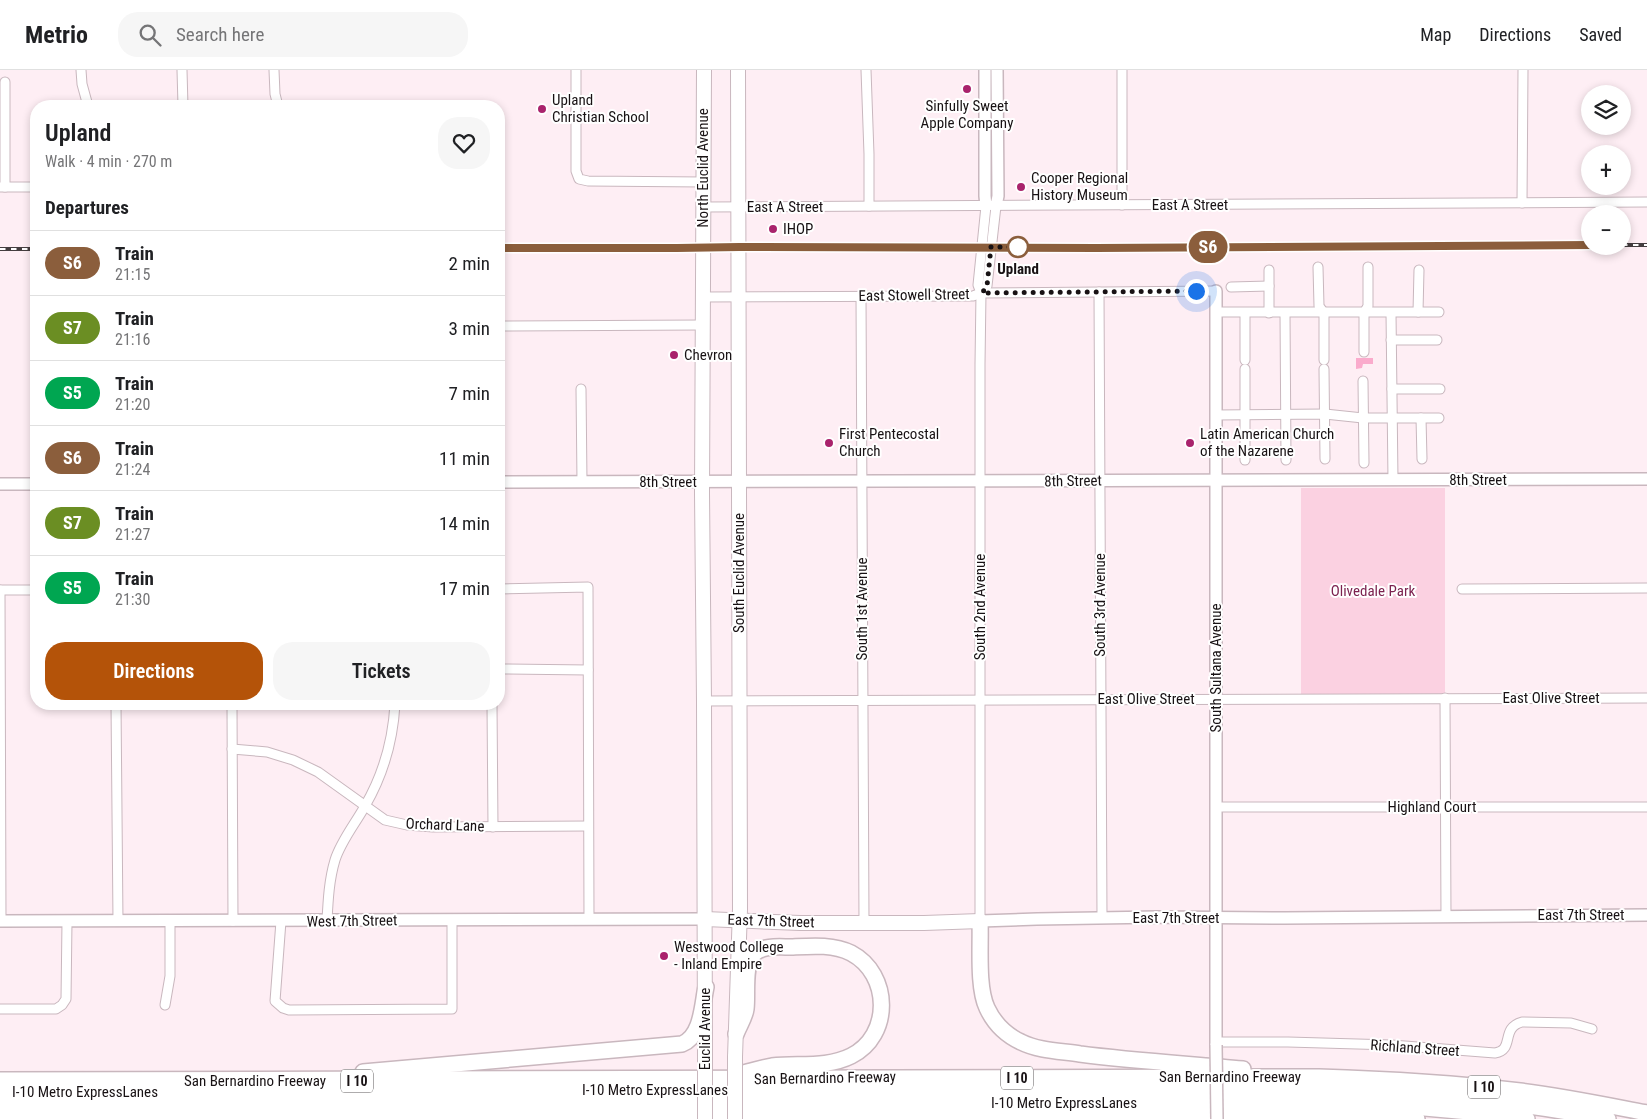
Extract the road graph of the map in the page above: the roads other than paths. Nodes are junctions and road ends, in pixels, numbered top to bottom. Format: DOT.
graph roads {
  1 [pos="81,70"];
  2 [pos="182,70"];
  3 [pos="274,70"];
  4 [pos="576,70"];
  5 [pos="704,70"];
  6 [pos="738,70"];
  7 [pos="866,70"];
  8 [pos="986,70"];
  9 [pos="997,70"];
  10 [pos="1122,70"];
  11 [pos="1523,70"];
  12 [pos="5,82"];
  13 [pos="86,100"];
  14 [pos="183,100"];
  15 [pos="276,100"];
  16 [pos="703,182"];
  17 [pos="3,187"];
  18 [pos="30,187"];
  19 [pos="1647,202"];
  20 [pos="1522,203"];
  21 [pos="1122,205"];
  22 [pos="869,206"];
  23 [pos="991,206"];
  24 [pos="703,207"];
  25 [pos="739,207"];
  26 [pos="1318,267"];
  27 [pos="1368,267"];
  28 [pos="1269,270"];
  29 [pos="1419,270"];
  30 [pos="1269,286"];
  31 [pos="1231,287"];
  32 [pos="1216,291"];
  33 [pos="1099,292"];
  34 [pos="982,293"];
  35 [pos="702,296"];
  36 [pos="739,296"];
  37 [pos="861,296"];
  38 [pos="1216,312"];
  39 [pos="1418,312"];
  40 [pos="1439,312"];
  41 [pos="1245,313"];
  42 [pos="1269,313"];
  43 [pos="1285,313"];
  44 [pos="1324,313"];
  45 [pos="1364,313"];
  46 [pos="1391,313"];
  47 [pos="702,325"];
  48 [pos="505,326"];
  49 [pos="1391,340"];
  50 [pos="1437,340"];
  51 [pos="1364,352"];
  52 [pos="1363,381"];
  53 [pos="581,388"];
  54 [pos="1392,389"];
  55 [pos="1440,389"];
  56 [pos="1325,414"];
  57 [pos="1216,415"];
  58 [pos="1246,415"];
  59 [pos="1285,415"];
  60 [pos="1364,418"];
  61 [pos="1393,418"];
  62 [pos="1422,418"];
  63 [pos="1439,418"];
  64 [pos="1325,459"];
  65 [pos="1422,459"];
  66 [pos="1245,460"];
  67 [pos="1286,460"];
  68 [pos="1364,463"];
  69 [pos="1216,479"];
  70 [pos="1647,479"];
  71 [pos="1100,480"];
  72 [pos="1393,480"];
  73 [pos="862,481"];
  74 [pos="980,481"];
  75 [pos="505,482"];
  76 [pos="582,482"];
  77 [pos="702,482"];
  78 [pos="740,482"];
  79 [pos="0,484"];
  80 [pos="30,484"];
  81 [pos="505,588"];
  82 [pos="1647,588"];
  83 [pos="1462,589"];
  84 [pos="0,590"];
  85 [pos="30,590"];
  86 [pos="505,669"];
  87 [pos="588,670"];
  88 [pos="1444,698"];
  89 [pos="1647,698"];
  90 [pos="1216,699"];
  91 [pos="863,700"];
  92 [pos="980,700"];
  93 [pos="1101,700"];
  94 [pos="704,701"];
  95 [pos="738,701"];
  96 [pos="0,702"];
  97 [pos="116,710"];
  98 [pos="232,710"];
  99 [pos="395,710"];
  100 [pos="492,710"];
  101 [pos="232,749"];
  102 [pos="0,806"];
  103 [pos="364,807"];
  104 [pos="1216,807"];
  105 [pos="1445,807"];
  106 [pos="1647,807"];
  107 [pos="588,826"];
  108 [pos="493,827"];
  109 [pos="739,850"];
  110 [pos="1647,915"];
  111 [pos="1446,916"];
  112 [pos="1216,917"];
  113 [pos="1102,918"];
  114 [pos="589,919"];
  115 [pos="705,919"];
  116 [pos="170,920"];
  117 [pos="452,920"];
  118 [pos="118,921"];
  119 [pos="233,921"];
  120 [pos="281,921"];
  121 [pos="327,921"];
  122 [pos="739,921"];
  123 [pos="980,921"];
  124 [pos="1,922"];
  125 [pos="67,922"];
  126 [pos="864,923"];
  127 [pos="706,987"];
  128 [pos="165,1005"];
  129 [pos="0,1009"];
  130 [pos="1592,1030"];
  131 [pos="736,1034"];
  132 [pos="1216,1043"];
  133 [pos="1319,1077"];
  134 [pos="714,1079"];
  135 [pos="0,1080"];
  136 [pos="287,1081"];
  137 [pos="0,1093"];
  138 [pos="0,1107"];
  139 [pos="1647,1113"];
  140 [pos="1211,1117"];
  141 [pos="320,1118"];
  142 [pos="0,1119"];
  143 [pos="705,1119"];
  144 [pos="735,1119"];
  145 [pos="1179,1119"];
  146 [pos="1417,1119"];
  147 [pos="1527,1119"];
  148 [pos="1608,1119"];
  1 -- 13 [label="street"];
  2 -- 14 [label="street"];
  3 -- 15 [label="street"];
  4 -- 16 [label="street"];
  5 -- 16 [label="main road, North Euclid Avenue"];
  6 -- 25 [label="main road"];
  7 -- 22 [label="street"];
  8 -- 23 [label="street"];
  9 -- 23 [label="street"];
  10 -- 21 [label="street"];
  11 -- 20 [label="street"];
  12 -- 17 [label="street"];
  16 -- 24 [label="main road, North Euclid Avenue"];
  17 -- 18 [label="street"];
  19 -- 20 [label="street, East A Street"];
  20 -- 21 [label="street, East A Street"];
  21 -- 23 [label="street, East A Street"];
  22 -- 23 [label="street, East A Street"];
  22 -- 25 [label="street, East A Street"];
  23 -- 34 [label="street, South 2nd Avenue"];
  24 -- 25 [label="street, East A Street"];
  24 -- 35 [label="main road, North Euclid Avenue"];
  25 -- 36 [label="main road"];
  26 -- 44 [label="street"];
  27 -- 45 [label="street"];
  28 -- 30 [label="street"];
  29 -- 39 [label="street"];
  30 -- 31 [label="street"];
  30 -- 42 [label="street"];
  32 -- 33 [label="street, East Stowell Street"];
  32 -- 38 [label="street, South Sultana Avenue"];
  33 -- 34 [label="street, East Stowell Street"];
  33 -- 71 [label="street, South 3rd Avenue"];
  34 -- 37 [label="street, East Stowell Street"];
  34 -- 74 [label="street, South 2nd Avenue"];
  35 -- 36 [label="street, East Stowell Street"];
  35 -- 47 [label="main road"];
  36 -- 37 [label="street, East Stowell Street"];
  36 -- 78 [label="main road, South Euclid Avenue"];
  37 -- 73 [label="street, South 1st Avenue"];
  38 -- 41 [label="street"];
  38 -- 57 [label="street, South Sultana Avenue"];
  39 -- 40 [label="street"];
  39 -- 46 [label="street"];
  41 -- 42 [label="street"];
  41 -- 58 [label="street"];
  42 -- 43 [label="street"];
  43 -- 44 [label="street"];
  43 -- 59 [label="street"];
  44 -- 45 [label="street"];
  44 -- 56 [label="street"];
  45 -- 46 [label="street"];
  45 -- 51 [label="street"];
  46 -- 49 [label="street"];
  47 -- 48 [label="street"];
  47 -- 77 [label="main road"];
  49 -- 50 [label="street"];
  49 -- 54 [label="street"];
  52 -- 60 [label="street"];
  53 -- 76 [label="street"];
  54 -- 55 [label="street"];
  54 -- 61 [label="street"];
  56 -- 59 [label="street"];
  56 -- 60 [label="street"];
  56 -- 64 [label="street"];
  57 -- 58 [label="street"];
  57 -- 69 [label="street, South Sultana Avenue"];
  58 -- 59 [label="street"];
  58 -- 66 [label="street"];
  59 -- 67 [label="street"];
  60 -- 61 [label="street"];
  60 -- 68 [label="street"];
  61 -- 62 [label="street"];
  61 -- 72 [label="street"];
  62 -- 63 [label="street"];
  62 -- 65 [label="street"];
  69 -- 71 [label="street, 8th Street"];
  69 -- 72 [label="street, 8th Street"];
  69 -- 90 [label="street, South Sultana Avenue"];
  70 -- 72 [label="street, 8th Street"];
  71 -- 74 [label="street, 8th Street"];
  71 -- 93 [label="street, South 3rd Avenue"];
  73 -- 74 [label="street, 8th Street"];
  73 -- 78 [label="street, 8th Street"];
  73 -- 91 [label="street, South 1st Avenue"];
  74 -- 92 [label="street, South 2nd Avenue"];
  75 -- 76 [label="street, 8th Street"];
  76 -- 77 [label="street, 8th Street"];
  77 -- 78 [label="street, 8th Street"];
  77 -- 94 [label="main road"];
  78 -- 95 [label="main road, South Euclid Avenue"];
  79 -- 80 [label="street"];
  81 -- 87 [label="street"];
  82 -- 83 [label="street"];
  84 -- 85 [label="street"];
  84 -- 96 [label="street"];
  86 -- 87 [label="street"];
  87 -- 107 [label="street"];
  88 -- 89 [label="street, East Olive Street"];
  88 -- 90 [label="street, East Olive Street"];
  88 -- 105 [label="street"];
  90 -- 93 [label="street, East Olive Street"];
  90 -- 104 [label="street, South Sultana Avenue"];
  91 -- 92 [label="street, East Olive Street"];
  91 -- 95 [label="street, East Olive Street"];
  91 -- 126 [label="street, South 1st Avenue"];
  92 -- 93 [label="street, East Olive Street"];
  92 -- 123 [label="street, South 2nd Avenue"];
  93 -- 113 [label="street, South 3rd Avenue"];
  94 -- 95 [label="street, East Olive Street"];
  94 -- 115 [label="main road, Euclid Avenue"];
  95 -- 109 [label="main road, South Euclid Avenue"];
  96 -- 102 [label="street"];
  97 -- 118 [label="street"];
  98 -- 101 [label="street"];
  99 -- 103 [label="street"];
  100 -- 108 [label="street"];
  101 -- 103 [label="street, Orchard Lane"];
  101 -- 119 [label="street"];
  102 -- 124 [label="street"];
  103 -- 108 [label="street, Orchard Lane"];
  103 -- 121 [label="street"];
  104 -- 105 [label="street, Highland Court"];
  104 -- 112 [label="street, South Sultana Avenue"];
  105 -- 106 [label="street, Highland Court"];
  105 -- 111 [label="street"];
  107 -- 108 [label="street, Orchard Lane"];
  107 -- 114 [label="street"];
  109 -- 122 [label="main road, Euclid Avenue"];
  110 -- 111 [label="street, East 7th Street"];
  111 -- 112 [label="street, East 7th Street"];
  112 -- 113 [label="street, East 7th Street"];
  112 -- 132 [label="street, South Sultana Avenue"];
  113 -- 123 [label="street, East 7th Street"];
  114 -- 115 [label="street, West 7th Street"];
  114 -- 117 [label="street, West 7th Street"];
  115 -- 122 [label="main road, East 7th Street"];
  115 -- 127 [label="main road, Euclid Avenue"];
  116 -- 118 [label="street, West 7th Street"];
  116 -- 119 [label="street, West 7th Street"];
  116 -- 128 [label="street"];
  117 -- 120 [label="street"];
  117 -- 121 [label="street, West 7th Street"];
  118 -- 125 [label="street, West 7th Street"];
  119 -- 120 [label="street, West 7th Street"];
  120 -- 121 [label="street, West 7th Street"];
  122 -- 126 [label="main road, East 7th Street"];
  122 -- 131 [label="main road, Euclid Avenue"];
  123 -- 126 [label="main road, East 7th Street"];
  123 -- 133 [label="highway"];
  124 -- 125 [label="street, West 7th Street"];
  125 -- 129 [label="street"];
  127 -- 136 [label="highway"];
  127 -- 143 [label="main road, Euclid Avenue, bridge"];
  130 -- 132 [label="street, Richland Street"];
  131 -- 134 [label="highway"];
  131 -- 144 [label="main road, Euclid Avenue, bridge"];
  132 -- 140 [label="street, South Sultana Avenue, bridge"];
  133 -- 134 [label="highway, San Bernardino Freeway / I 10"];
  133 -- 139 [label="highway, San Bernardino Freeway / I 10"];
  134 -- 136 [label="highway, San Bernardino Freeway / I 10"];
  135 -- 136 [label="highway, San Bernardino Freeway / I 10"];
  137 -- 148 [label="highway, I-10 Metro ExpressLanes"];
  138 -- 147 [label="highway, I-10 Metro ExpressLanes"];
  140 -- 141 [label="highway"];
  140 -- 145 [label="highway"];
  140 -- 146 [label="highway"];
  141 -- 142 [label="highway"];
}
